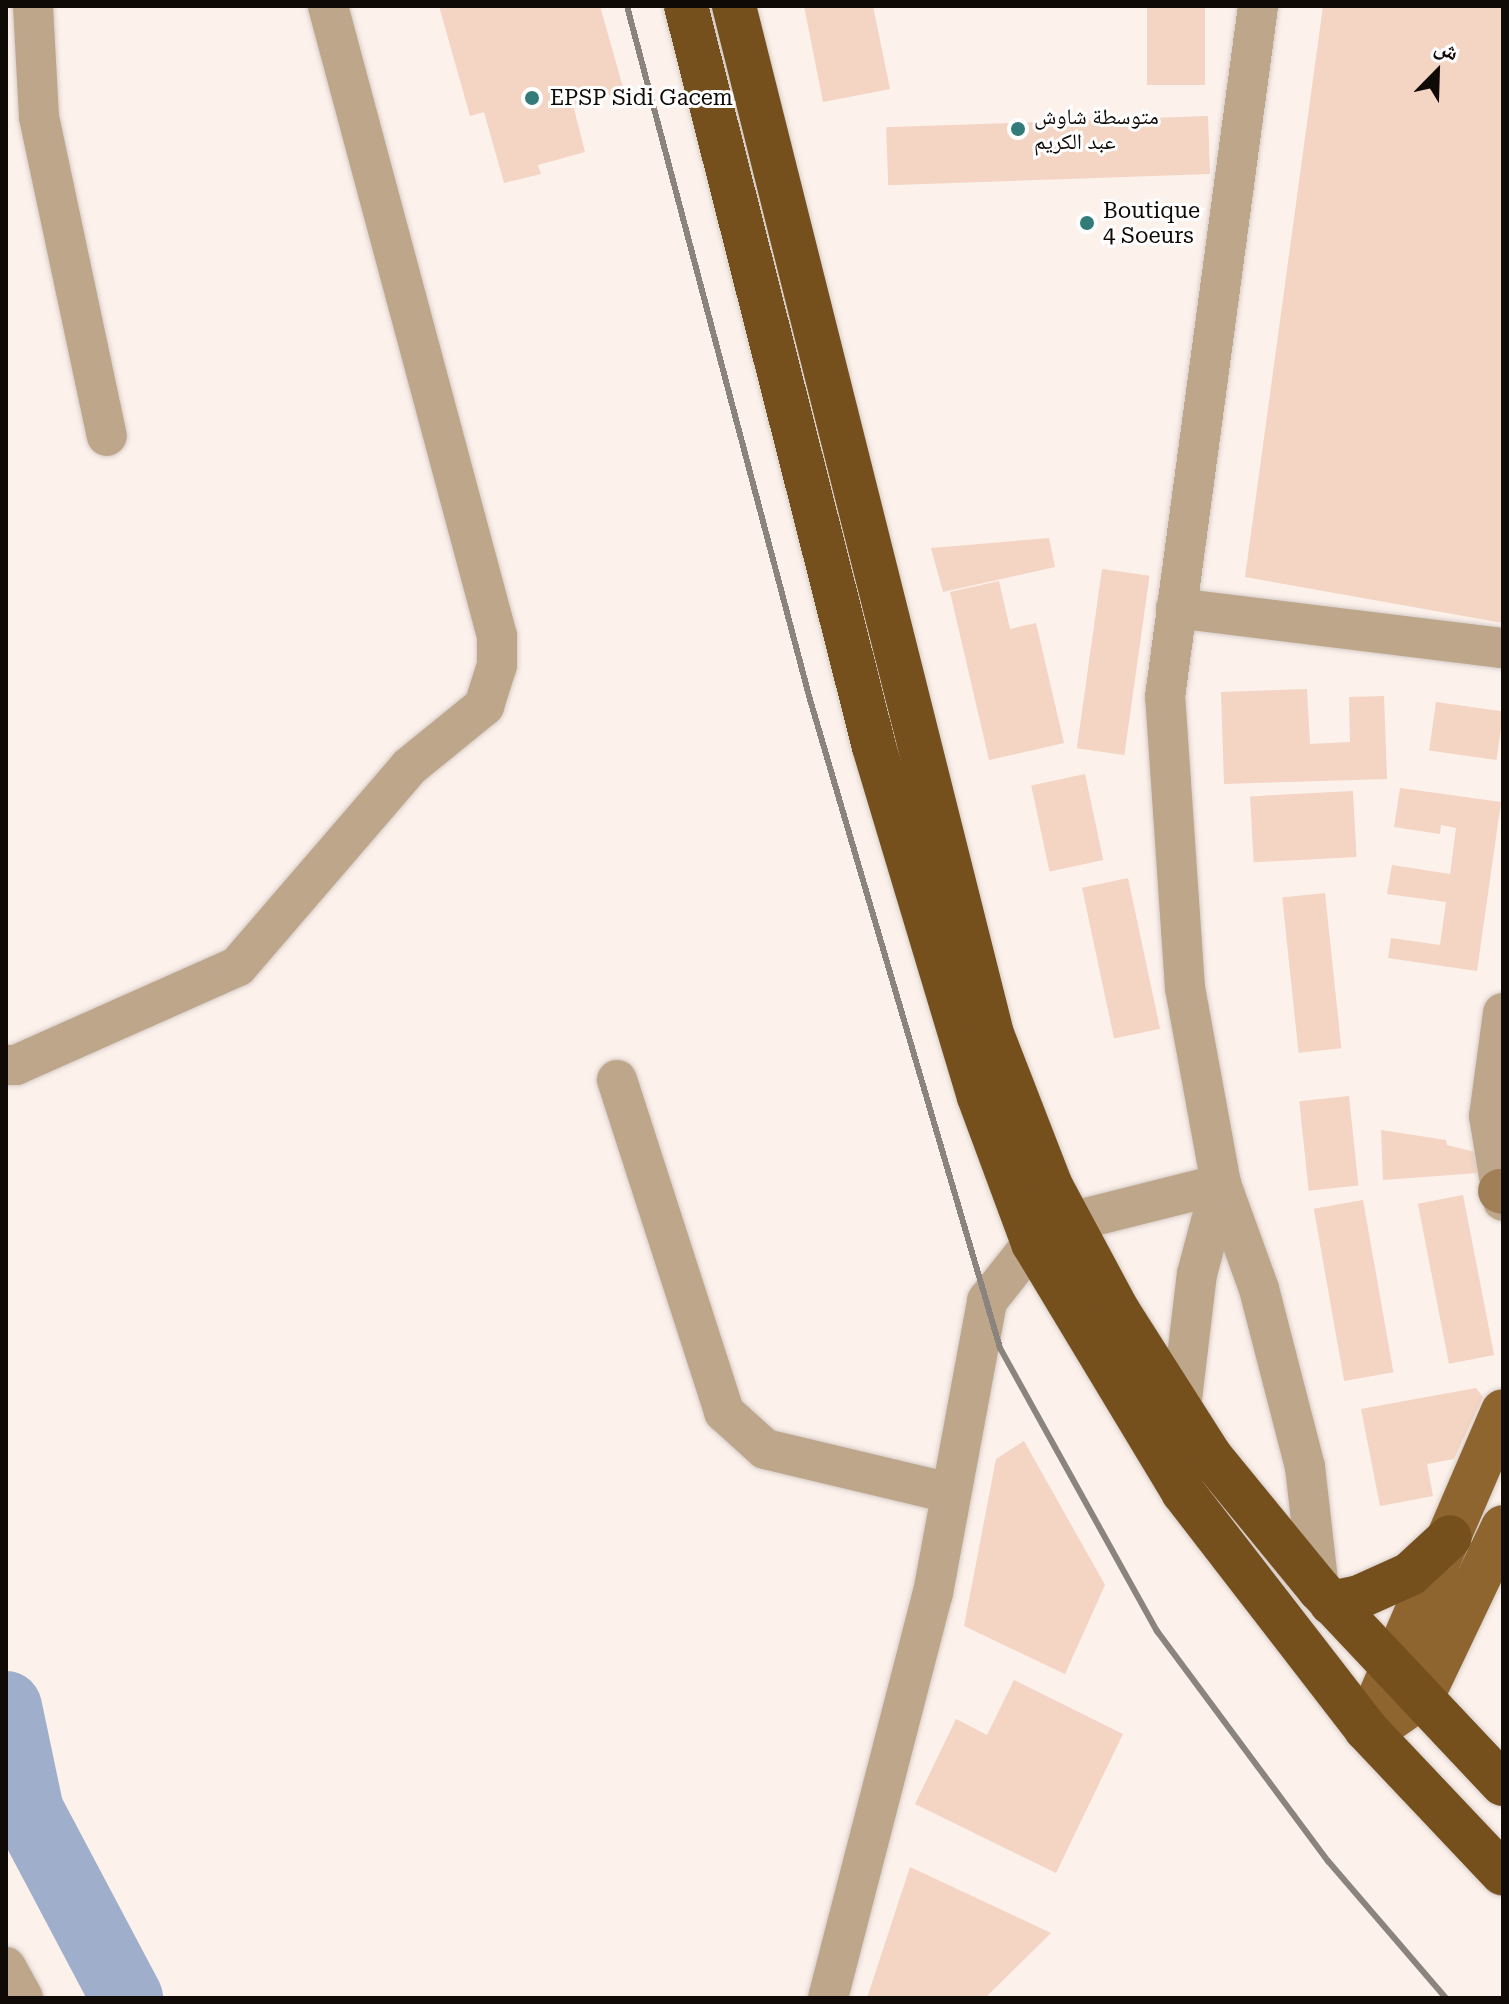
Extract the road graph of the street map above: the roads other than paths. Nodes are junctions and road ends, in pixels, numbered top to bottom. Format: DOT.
graph roads {
  1 [pos="33,6"];
  2 [pos="328,6"];
  3 [pos="686,6"];
  4 [pos="734,6"];
  5 [pos="1258,6"];
  6 [pos="107,436"];
  7 [pos="1176,608"];
  8 [pos="1503,648"];
  9 [pos="1503,1013"];
  10 [pos="6,1065"];
  11 [pos="617,1080"];
  12 [pos="1221,1184"];
  13 [pos="1502,1195"];
  14 [pos="1070,1222"];
  15 [pos="1033,1243"];
  16 [pos="1178,1408"];
  17 [pos="1503,1411"];
  18 [pos="1183,1492"];
  19 [pos="950,1493"];
  20 [pos="1503,1527"];
  21 [pos="1450,1537"];
  22 [pos="1325,1596"];
  23 [pos="1391,1666"];
  24 [pos="1422,1697"];
  25 [pos="1366,1729"];
  26 [pos="1503,1784"];
  27 [pos="1503,1874"];
  28 [pos="6,1967"];
  29 [pos="23,1998"];
  30 [pos="828,1998"];
  1 -- 6 [label="street"];
  2 -- 10 [label="street"];
  3 -- 15 [label="highway"];
  4 -- 14 [label="highway"];
  5 -- 7 [label="street"];
  7 -- 8 [label="street"];
  7 -- 12 [label="street"];
  9 -- 13 [label="street"];
  11 -- 19 [label="street"];
  12 -- 14 [label="street"];
  12 -- 16 [label="street"];
  12 -- 22 [label="street"];
  14 -- 15 [label="street"];
  14 -- 16 [label="highway"];
  15 -- 18 [label="highway"];
  15 -- 19 [label="street"];
  16 -- 18 [label="street"];
  16 -- 22 [label="highway"];
  17 -- 21 [label="main road"];
  18 -- 25 [label="highway"];
  19 -- 30 [label="street"];
  20 -- 24 [label="main road"];
  21 -- 22 [label="highway"];
  21 -- 23 [label="main road"];
  22 -- 23 [label="highway"];
  23 -- 24 [label="highway"];
  23 -- 25 [label="main road"];
  24 -- 25 [label="main road"];
  24 -- 26 [label="highway"];
  25 -- 27 [label="highway"];
  28 -- 29 [label="street"];
}
